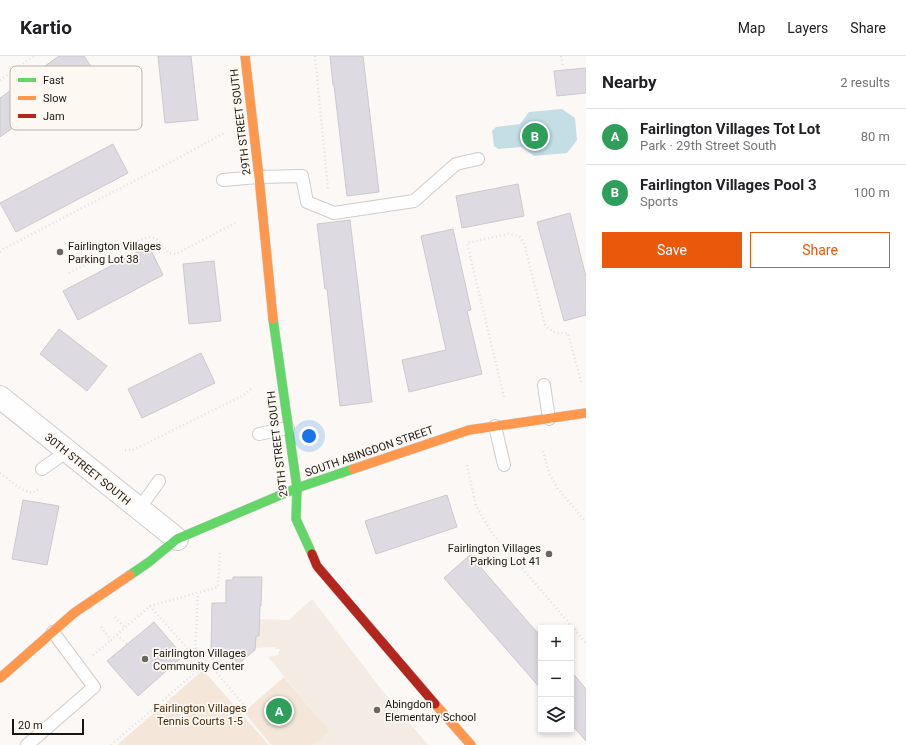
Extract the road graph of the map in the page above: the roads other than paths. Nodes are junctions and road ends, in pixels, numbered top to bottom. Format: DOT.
graph roads {
  1 [pos="245,56"];
  2 [pos="478,159"];
  3 [pos="259,176"];
  4 [pos="223,180"];
  5 [pos="544,385"];
  6 [pos="0,398"];
  7 [pos="586,413"];
  8 [pos="549,420"];
  9 [pos="495,426"];
  10 [pos="288,428"];
  11 [pos="259,434"];
  12 [pos="66,452"];
  13 [pos="504,465"];
  14 [pos="42,469"];
  15 [pos="159,481"];
  16 [pos="297,488"];
  17 [pos="139,509"];
  18 [pos="177,539"];
  19 [pos="53,632"];
  20 [pos="0,678"];
  21 [pos="27,745"];
  22 [pos="471,745"];
  1 -- 3 [label="street, 29TH STREET SOUTH"];
  2 -- 3 [label="lane"];
  3 -- 4 [label="lane"];
  3 -- 10 [label="street, 29TH STREET SOUTH"];
  5 -- 8 [label="lane"];
  6 -- 12 [label="street, 30TH STREET SOUTH"];
  7 -- 8 [label="street, SOUTH ABINGDON STREET"];
  8 -- 9 [label="street, SOUTH ABINGDON STREET"];
  9 -- 13 [label="lane"];
  9 -- 16 [label="street, SOUTH ABINGDON STREET"];
  10 -- 11 [label="lane"];
  10 -- 16 [label="street, 29TH STREET SOUTH"];
  12 -- 14 [label="lane"];
  12 -- 17 [label="street, 30TH STREET SOUTH"];
  15 -- 17 [label="lane"];
  16 -- 18 [label="street, SOUTH ABINGDON STREET"];
  16 -- 22 [label="street, 29TH STREET SOUTH"];
  17 -- 18 [label="street, 30TH STREET SOUTH"];
  18 -- 19 [label="street, SOUTH ABINGDON STREET"];
  19 -- 20 [label="street, SOUTH ABINGDON STREET"];
  19 -- 21 [label="lane"];
}
